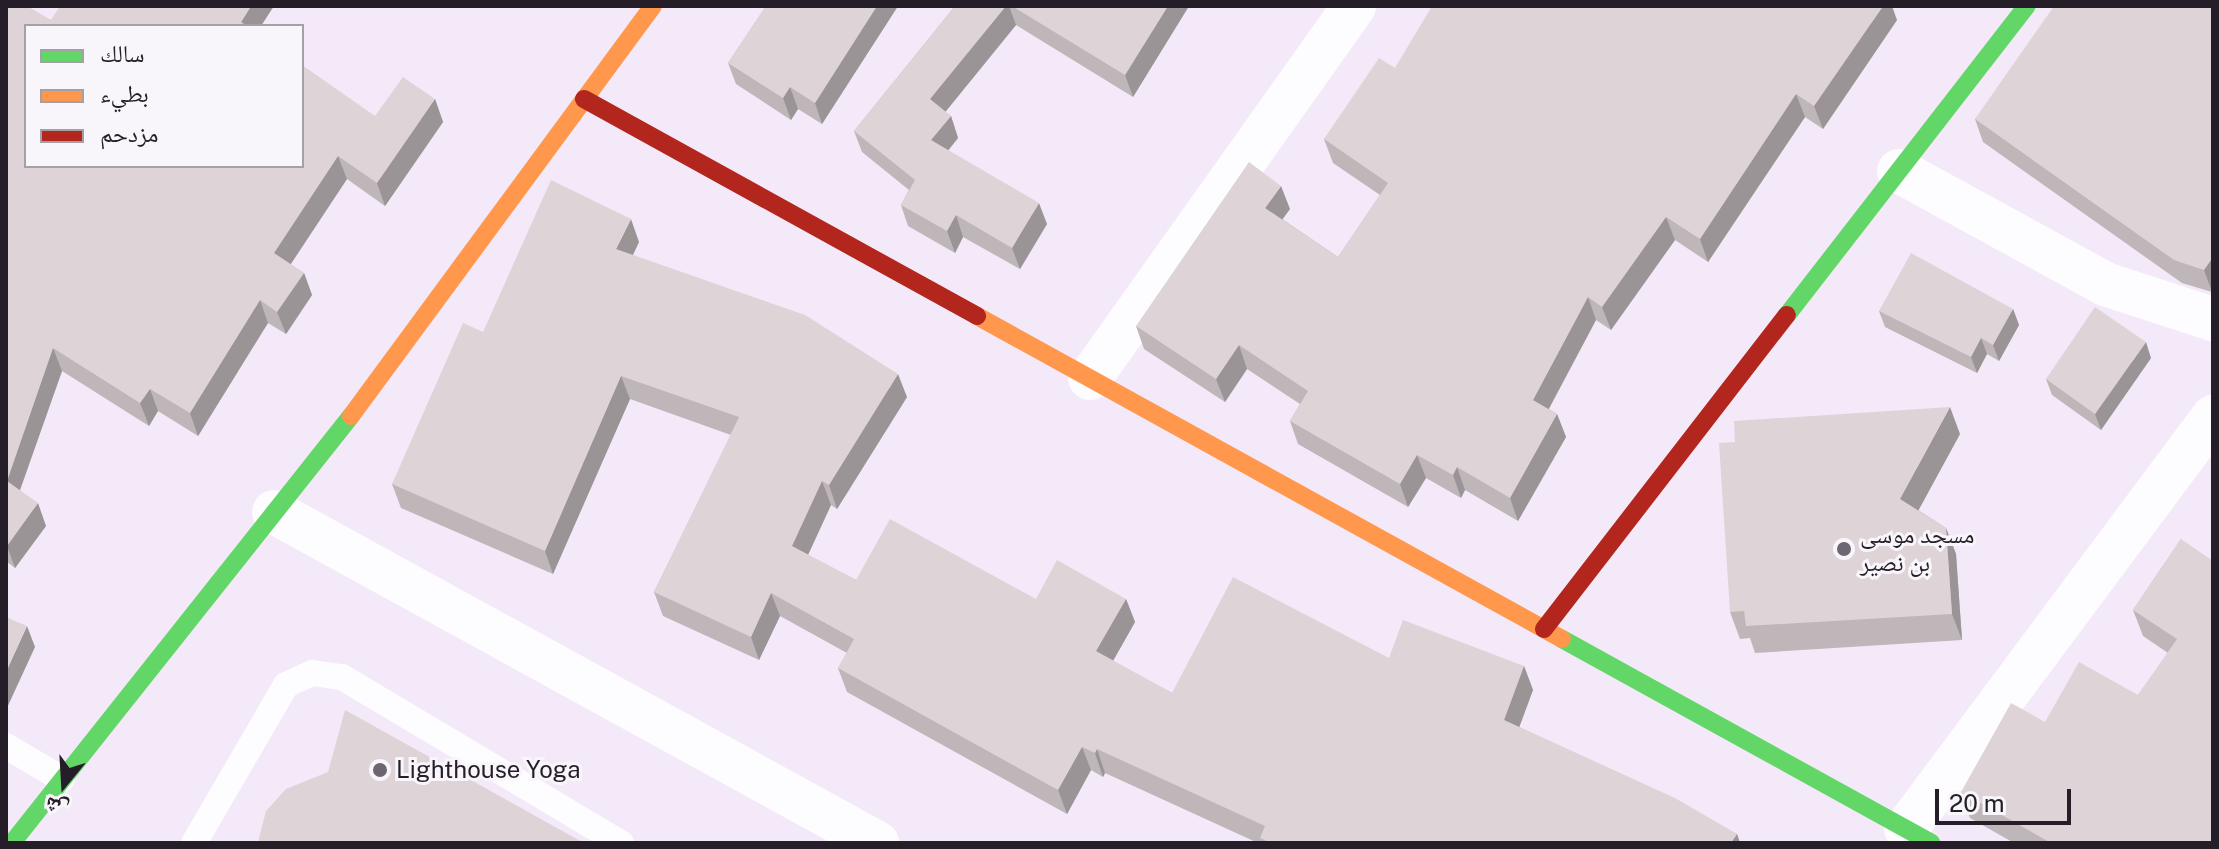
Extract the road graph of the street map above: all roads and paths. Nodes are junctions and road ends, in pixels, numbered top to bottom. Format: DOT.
graph roads {
  1 [pos="653,6"];
  2 [pos="1354,6"];
  3 [pos="2027,6"];
  4 [pos="584,99"];
  5 [pos="1899,171"];
  6 [pos="2213,319"];
  7 [pos="1090,378"];
  8 [pos="2213,417"];
  9 [pos="274,512"];
  10 [pos="1544,629"];
  11 [pos="6,746"];
  12 [pos="62,779"];
  13 [pos="1918,836"];
  14 [pos="12,843"];
  15 [pos="194,843"];
  16 [pos="621,843"];
  17 [pos="877,843"];
  1 -- 4 [label="street"];
  2 -- 7 [label="street"];
  3 -- 5 [label="street"];
  4 -- 7 [label="street"];
  4 -- 9 [label="street"];
  5 -- 6 [label="street"];
  5 -- 10 [label="street"];
  7 -- 10 [label="street"];
  8 -- 13 [label="street"];
  9 -- 12 [label="street"];
  9 -- 17 [label="street"];
  10 -- 13 [label="street"];
  11 -- 12 [label="lane"];
  12 -- 14 [label="street"];
  15 -- 16 [label="lane"];
}
